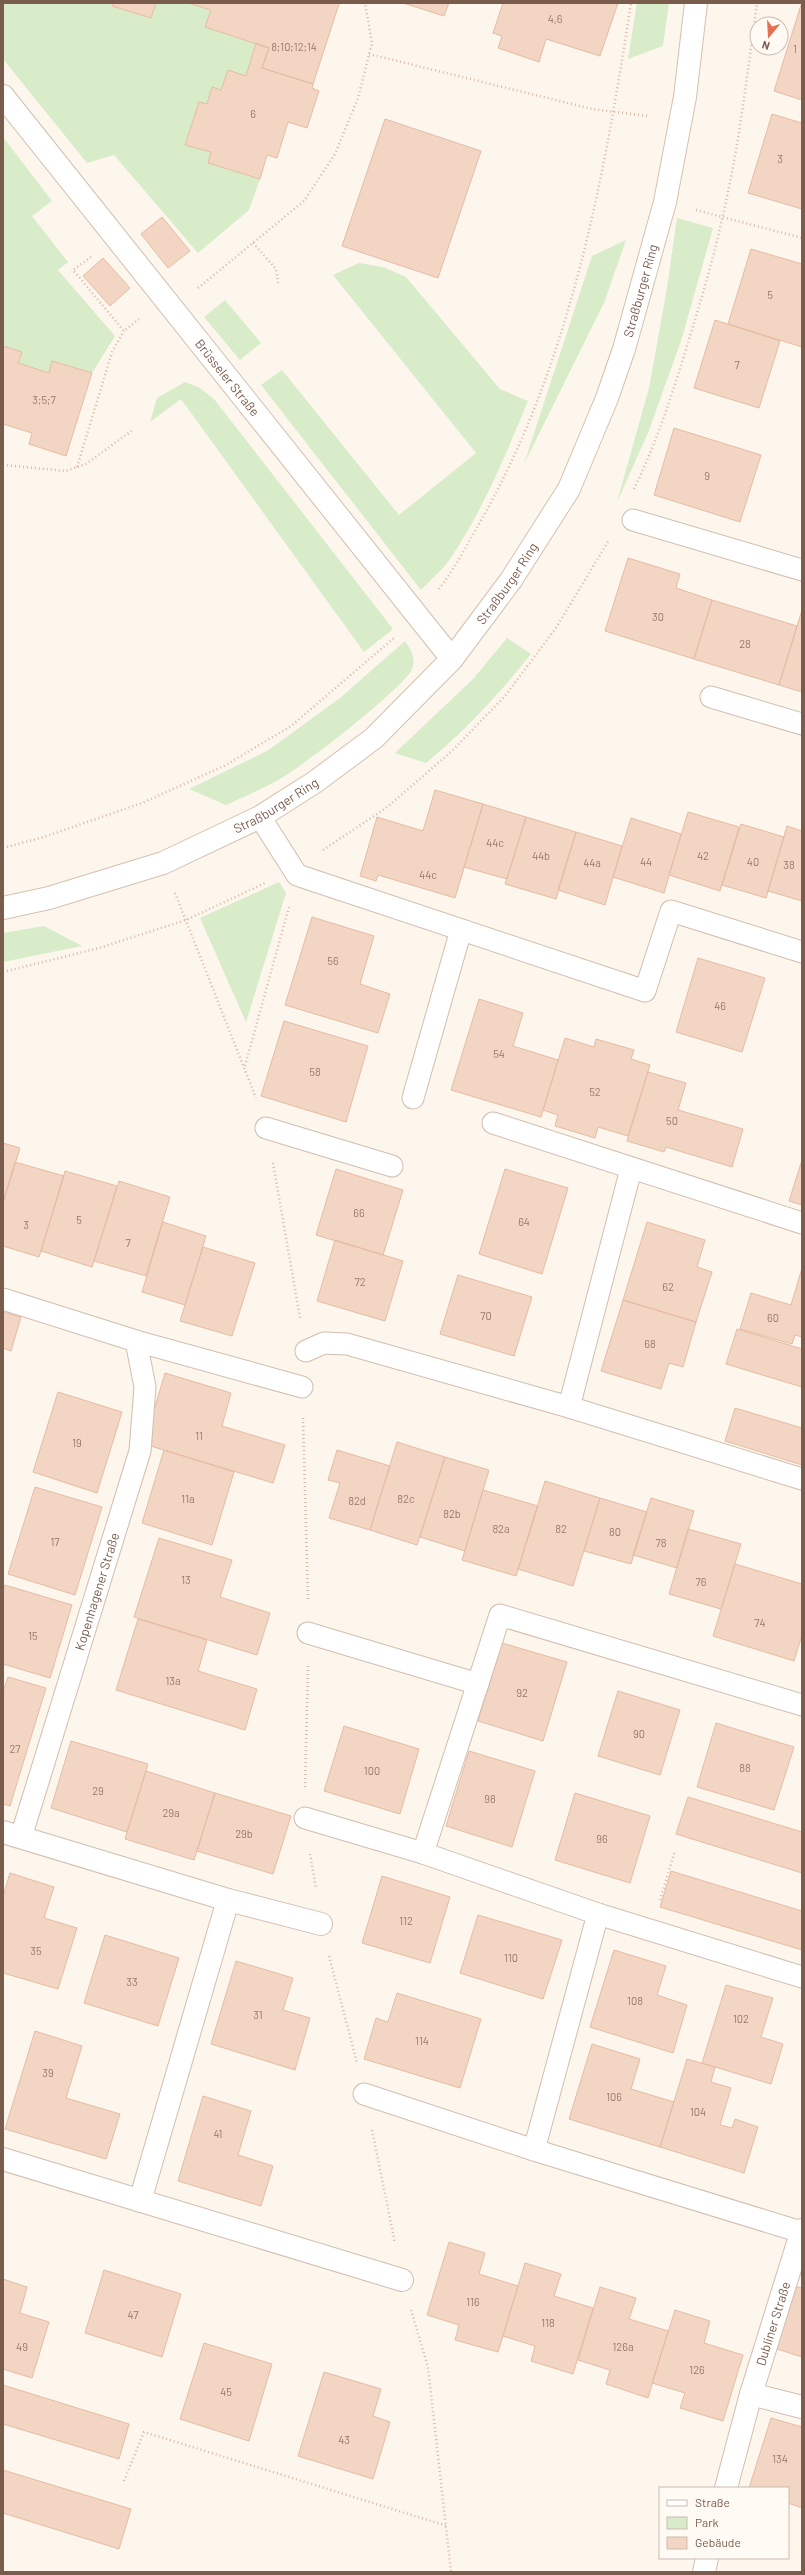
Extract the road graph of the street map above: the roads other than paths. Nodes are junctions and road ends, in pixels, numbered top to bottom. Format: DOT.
graph roads {
  1 [pos="696,3"];
  2 [pos="3,96"];
  3 [pos="634,520"];
  4 [pos="802,570"];
  5 [pos="452,659"];
  6 [pos="712,697"];
  7 [pos="802,724"];
  8 [pos="260,817"];
  9 [pos="3,908"];
  10 [pos="461,930"];
  11 [pos="802,952"];
  12 [pos="413,1098"];
  13 [pos="493,1123"];
  14 [pos="266,1128"];
  15 [pos="392,1166"];
  16 [pos="631,1169"];
  17 [pos="802,1223"];
  18 [pos="3,1299"];
  19 [pos="136,1341"];
  20 [pos="306,1351"];
  21 [pos="302,1387"];
  22 [pos="569,1407"];
  23 [pos="802,1479"];
  24 [pos="308,1633"];
  25 [pos="478,1684"];
  26 [pos="802,1705"];
  27 [pos="305,1818"];
  28 [pos="12,1835"];
  29 [pos="423,1853"];
  30 [pos="228,1900"];
  31 [pos="598,1914"];
  32 [pos="321,1924"];
  33 [pos="802,1977"];
  34 [pos="364,2094"];
  35 [pos="534,2150"];
  36 [pos="3,2160"];
  37 [pos="140,2201"];
  38 [pos="802,2231"];
  39 [pos="402,2280"];
  40 [pos="751,2394"];
  41 [pos="802,2406"];
  42 [pos="726,2487"];
  43 [pos="707,2559"];
  44 [pos="704,2572"];
  1 -- 5 [label="street, Straßburger Ring"];
  2 -- 5 [label="street, Brüsseler Straße"];
  3 -- 4 [label="lane"];
  5 -- 8 [label="street, Straßburger Ring"];
  6 -- 7 [label="lane"];
  8 -- 9 [label="street, Straßburger Ring"];
  8 -- 10 [label="lane"];
  10 -- 11 [label="lane"];
  10 -- 12 [label="lane"];
  13 -- 16 [label="lane"];
  14 -- 15 [label="lane"];
  16 -- 17 [label="lane"];
  16 -- 22 [label="lane"];
  18 -- 19 [label="lane"];
  19 -- 21 [label="lane"];
  19 -- 28 [label="lane, Kopenhagener Straße"];
  20 -- 22 [label="lane"];
  22 -- 23 [label="lane"];
  24 -- 25 [label="lane"];
  25 -- 26 [label="lane"];
  25 -- 29 [label="lane"];
  27 -- 29 [label="lane"];
  28 -- 30 [label="street"];
  29 -- 31 [label="lane"];
  30 -- 32 [label="street"];
  30 -- 37 [label="street"];
  31 -- 33 [label="lane"];
  31 -- 35 [label="lane"];
  34 -- 35 [label="lane"];
  35 -- 38 [label="lane"];
  36 -- 37 [label="street"];
  37 -- 39 [label="street"];
  38 -- 40 [label="street, Dubliner Straße"];
  40 -- 41 [label="street"];
  40 -- 42 [label="street, Dubliner Straße"];
  43 -- 44 [label="street"];
}
